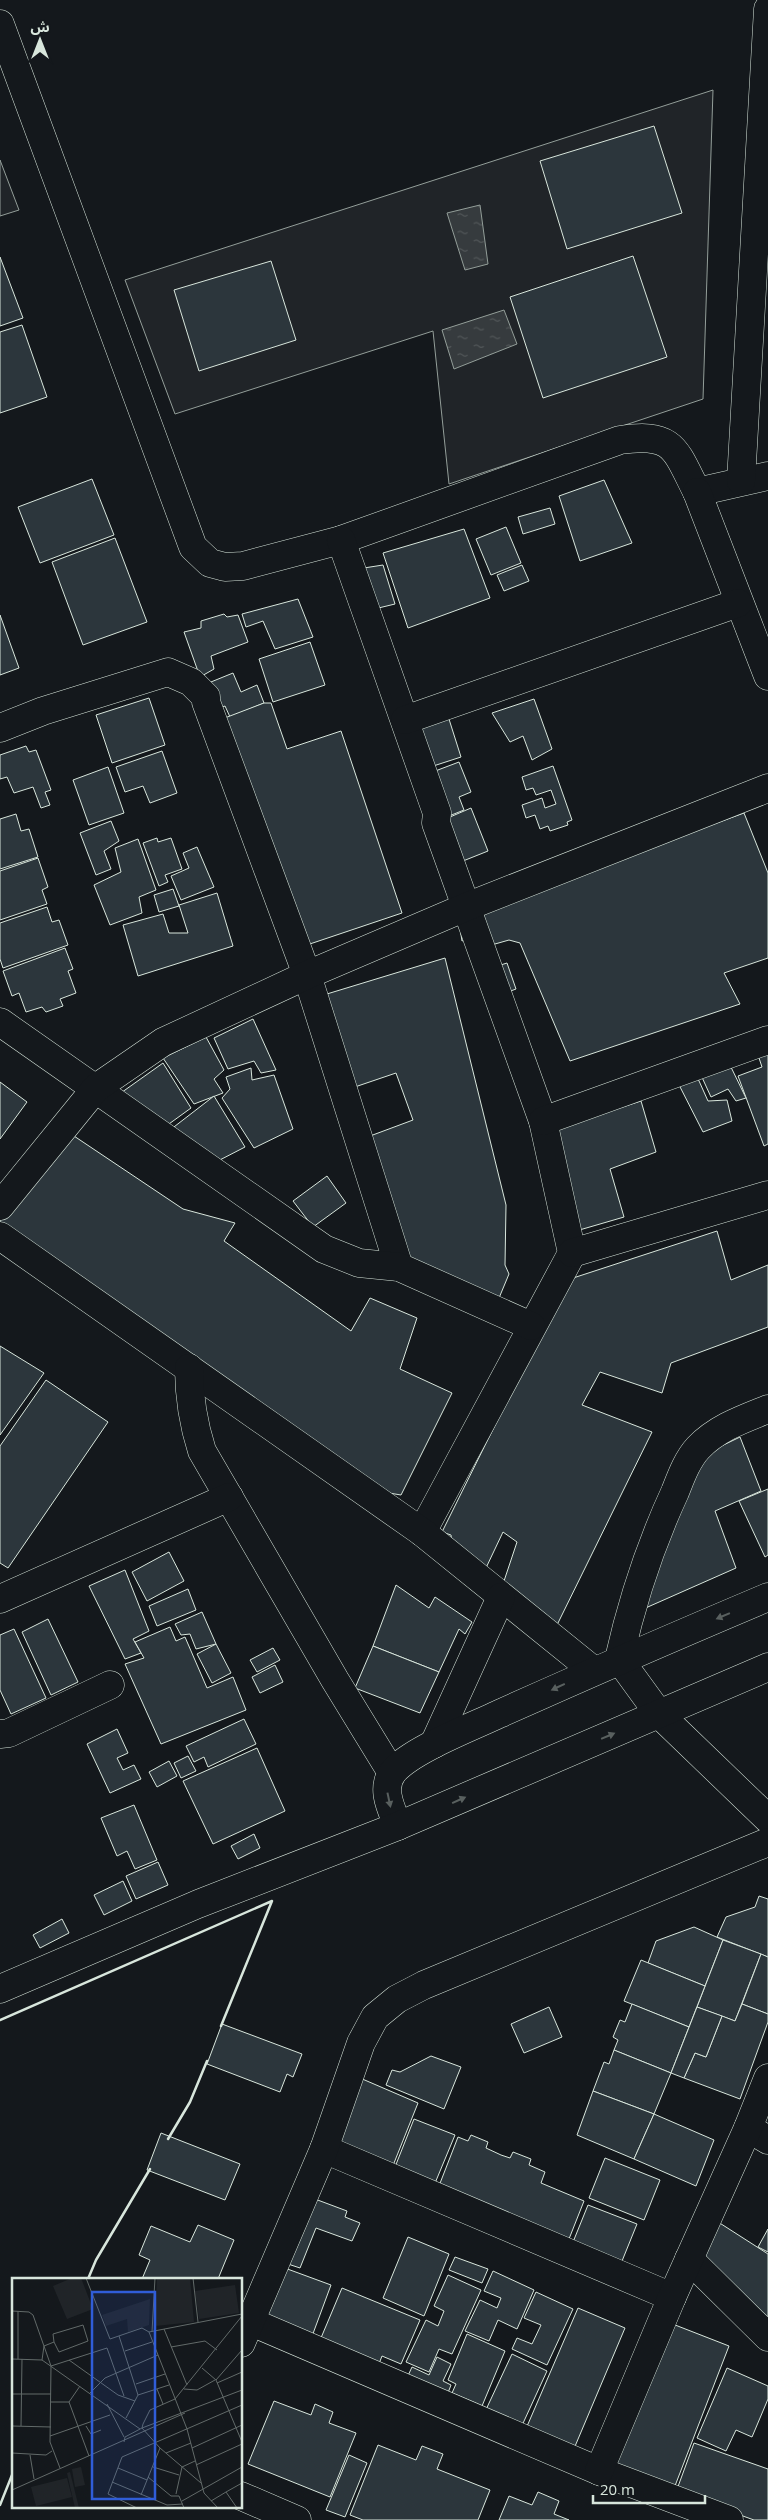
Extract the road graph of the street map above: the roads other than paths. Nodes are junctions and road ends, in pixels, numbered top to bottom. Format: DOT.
graph roads {
  1 [pos="768,9"];
  2 [pos="0,24"];
  3 [pos="768,476"];
  4 [pos="741,481"];
  5 [pos="697,492"];
  6 [pos="341,540"];
  7 [pos="738,602"];
  8 [pos="768,676"];
  9 [pos="405,720"];
  10 [pos="0,728"];
  11 [pos="768,788"];
  12 [pos="466,907"];
  13 [pos="307,975"];
  14 [pos="0,1022"];
  15 [pos="768,1040"];
  16 [pos="96,1088"];
  17 [pos="543,1121"];
  18 [pos="768,1195"];
  19 [pos="0,1206"];
  20 [pos="0,1236"];
  21 [pos="572,1253"];
  22 [pos="399,1267"];
  23 [pos="531,1326"];
  24 [pos="189,1368"];
  25 [pos="768,1409"];
  26 [pos="228,1497"];
  27 [pos="422,1532"];
  28 [pos="501,1597"];
  29 [pos="768,1597"];
  30 [pos="0,1599"];
  31 [pos="619,1659"];
  32 [pos="768,1667"];
  33 [pos="594,1671"];
  34 [pos="110,1685"];
  35 [pos="660,1714"];
  36 [pos="0,1734"];
  37 [pos="434,1744"];
  38 [pos="392,1773"];
  39 [pos="768,1819"];
  40 [pos="398,1826"];
  41 [pos="768,1842"];
  42 [pos="0,1989"];
  43 [pos="768,2078"];
  44 [pos="758,2134"];
  45 [pos="324,2149"];
  46 [pos="689,2259"];
  47 [pos="672,2296"];
  48 [pos="245,2332"];
  49 [pos="768,2337"];
  50 [pos="599,2471"];
  51 [pos="242,2496"];
  52 [pos="297,2520"];
  53 [pos="729,2520"];
  1 -- 4 [label="street"];
  2 -- 6 [label="street"];
  3 -- 4 [label="street"];
  4 -- 5 [label="street"];
  5 -- 6 [label="street"];
  5 -- 7 [label="street"];
  6 -- 9 [label="street"];
  7 -- 8 [label="street"];
  7 -- 9 [label="street"];
  9 -- 12 [label="street"];
  10 -- 13 [label="street"];
  11 -- 12 [label="street"];
  12 -- 13 [label="street"];
  12 -- 17 [label="street"];
  13 -- 16 [label="street"];
  13 -- 22 [label="street"];
  14 -- 16 [label="street"];
  15 -- 17 [label="street"];
  16 -- 19 [label="street"];
  16 -- 22 [label="street"];
  17 -- 21 [label="street"];
  18 -- 21 [label="street"];
  20 -- 24 [label="street"];
  21 -- 23 [label="street"];
  22 -- 23 [label="street"];
  23 -- 27 [label="street"];
  24 -- 26 [label="street"];
  24 -- 27 [label="street"];
  25 -- 31 [label="street"];
  26 -- 30 [label="street"];
  26 -- 38 [label="street"];
  27 -- 28 [label="street"];
  28 -- 33 [label="street"];
  28 -- 37 [label="street"];
  29 -- 31 [label="street, one-way"];
  31 -- 33 [label="street"];
  31 -- 35 [label="street"];
  32 -- 35 [label="street"];
  33 -- 37 [label="street, one-way"];
  34 -- 36 [label="street"];
  35 -- 39 [label="street"];
  40 -- 35 [label="street, one-way"];
  37 -- 38 [label="street"];
  38 -- 40 [label="street, one-way"];
  40 -- 42 [label="street"];
  41 -- 45 [label="street"];
  43 -- 44 [label="street"];
  44 -- 46 [label="street"];
  45 -- 47 [label="street"];
  45 -- 48 [label="street"];
  46 -- 47 [label="street"];
  46 -- 49 [label="street"];
  47 -- 50 [label="street"];
  48 -- 50 [label="street"];
  50 -- 53 [label="street"];
  51 -- 52 [label="street"];
}
